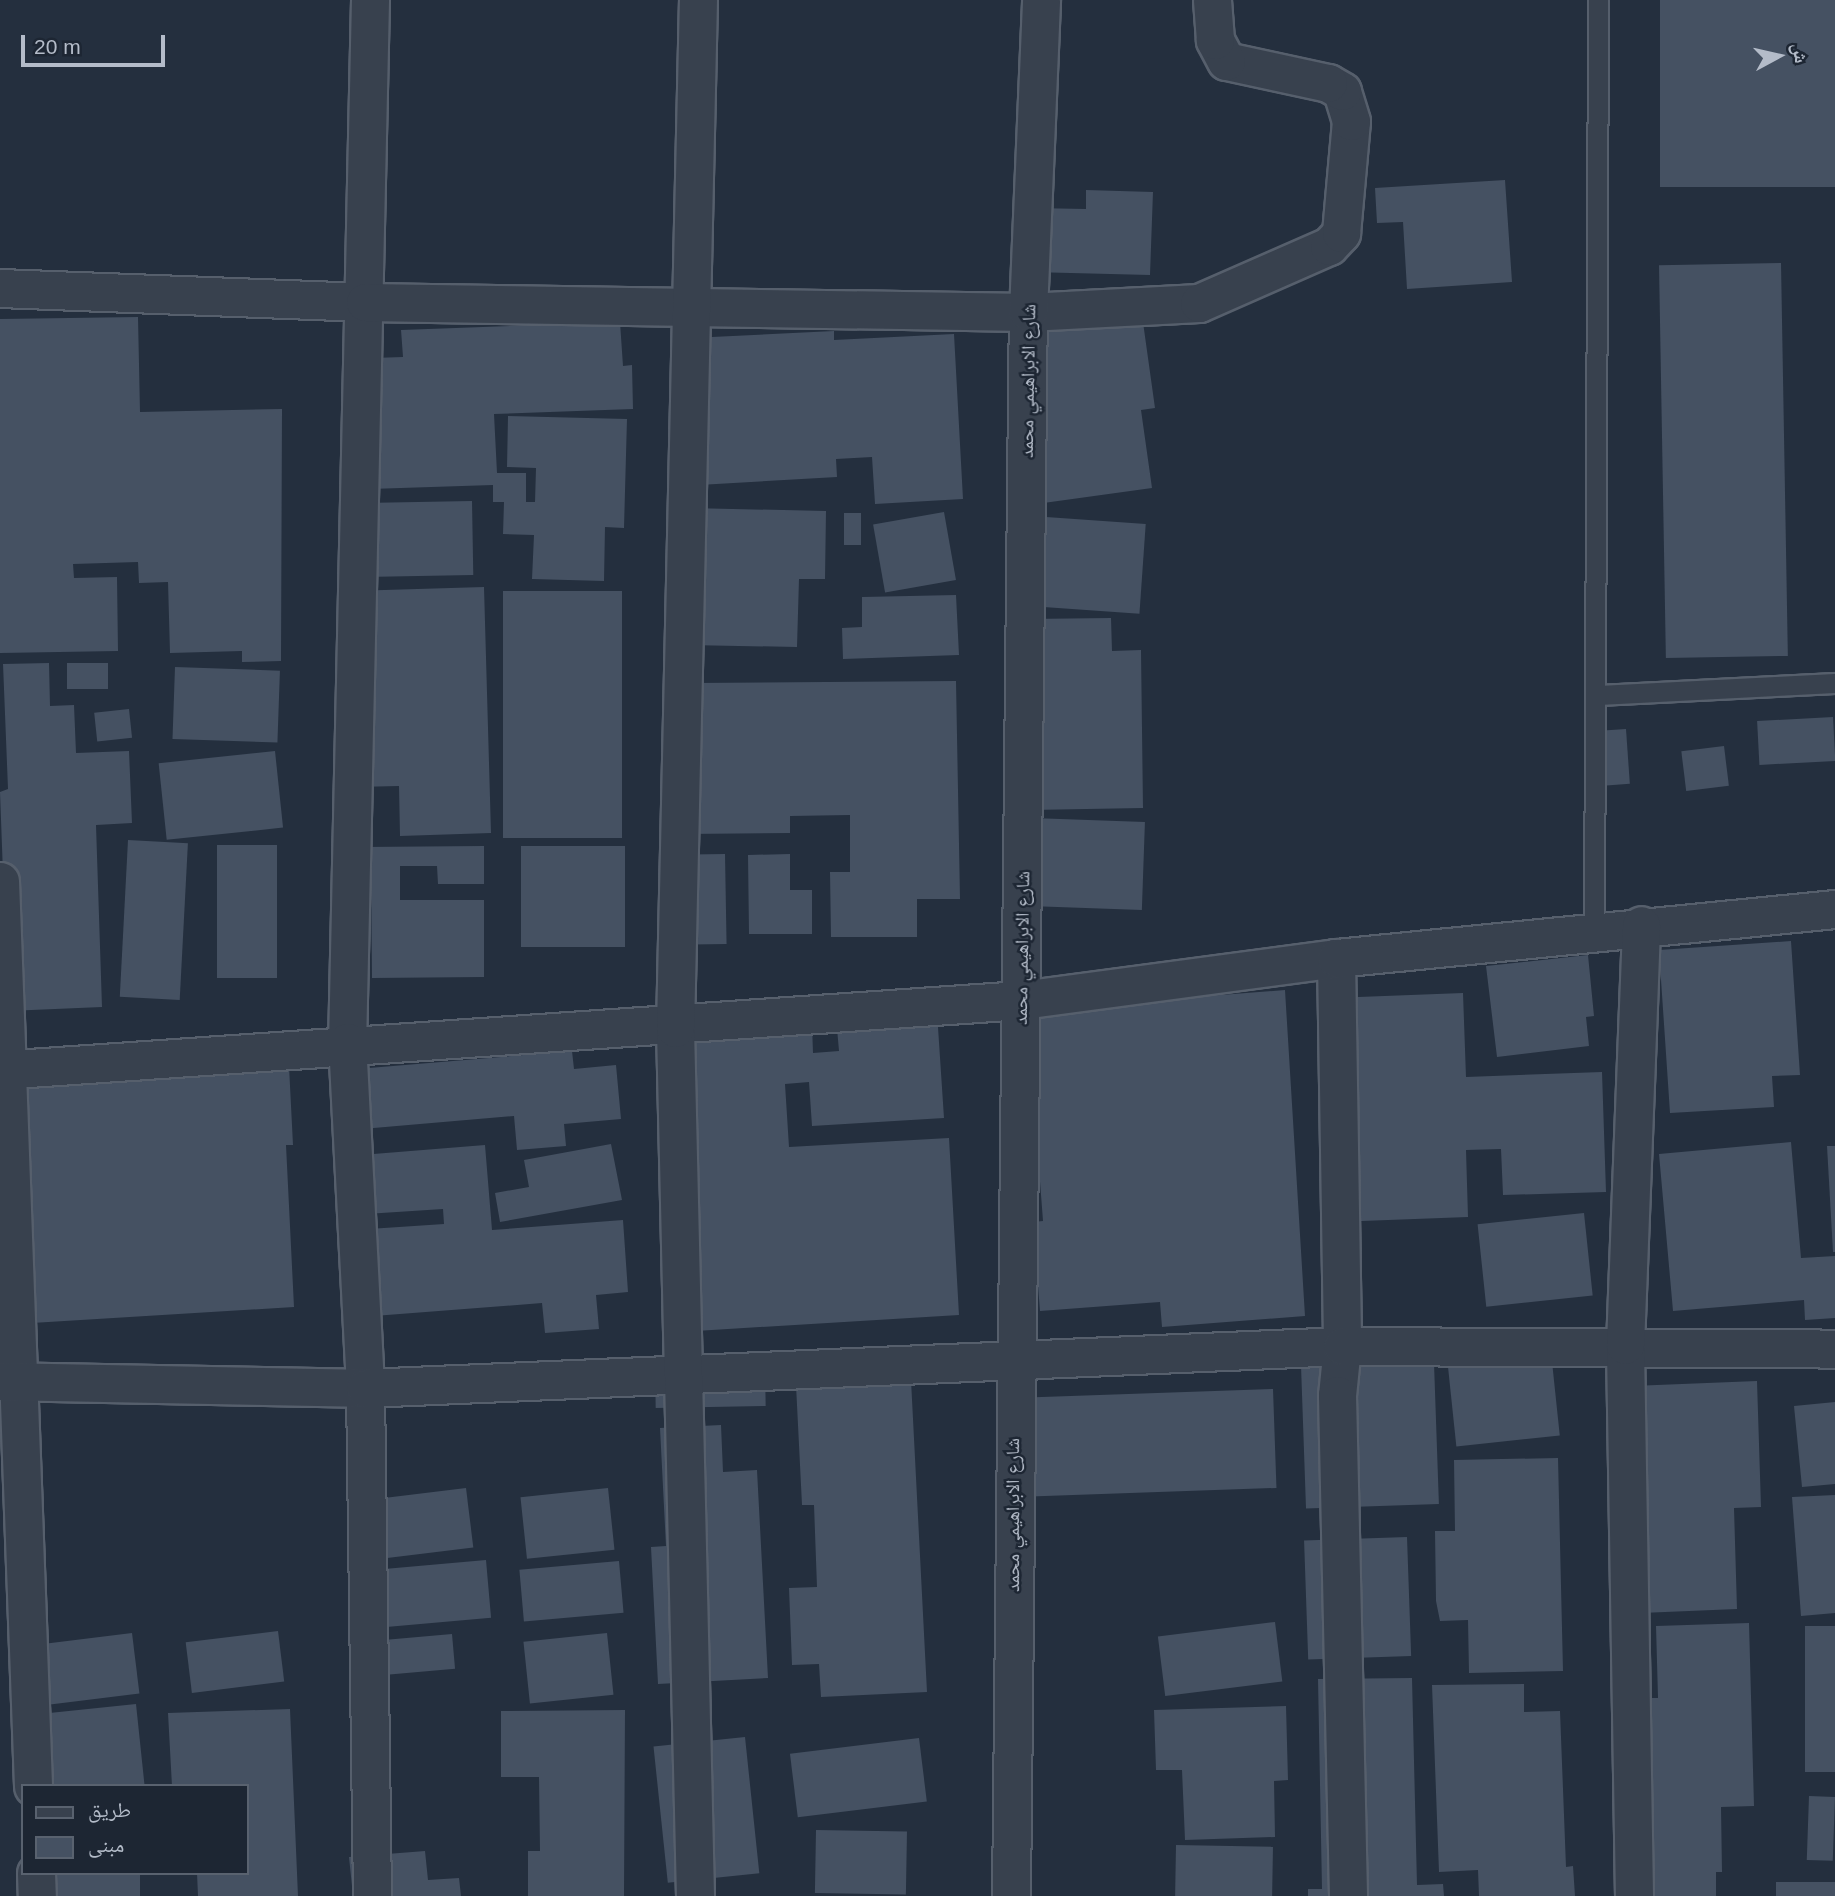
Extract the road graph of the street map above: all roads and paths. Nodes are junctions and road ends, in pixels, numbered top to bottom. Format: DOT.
graph roads {
  1 [pos="370,0"];
  2 [pos="698,0"];
  3 [pos="1041,0"];
  4 [pos="1212,0"];
  5 [pos="1598,0"];
  6 [pos="0,288"];
  7 [pos="365,302"];
  8 [pos="693,304"];
  9 [pos="1028,312"];
  10 [pos="1835,683"];
  11 [pos="1598,695"];
  12 [pos="0,881"];
  13 [pos="1835,909"];
  14 [pos="1641,925"];
  15 [pos="1594,930"];
  16 [pos="1336,957"];
  17 [pos="1022,1000"];
  18 [pos="675,1028"];
  19 [pos="347,1042"];
  20 [pos="4,1070"];
  21 [pos="1625,1345"];
  22 [pos="1342,1346"];
  23 [pos="1835,1349"];
  24 [pos="1014,1364"];
  25 [pos="685,1378"];
  26 [pos="8,1381"];
  27 [pos="365,1388"];
  28 [pos="33,1784"];
  29 [pos="36,1875"];
  30 [pos="37,1896"];
  31 [pos="372,1896"];
  32 [pos="695,1896"];
  33 [pos="1011,1896"];
  34 [pos="1348,1896"];
  35 [pos="1634,1896"];
  1 -- 7 [label="street"];
  2 -- 8 [label="street"];
  3 -- 9 [label="street, شارع الابراهيمي محمد"];
  4 -- 9 [label="street"];
  5 -- 11 [label="lane"];
  6 -- 7 [label="street"];
  7 -- 8 [label="street"];
  7 -- 19 [label="street"];
  8 -- 9 [label="street"];
  8 -- 18 [label="street"];
  9 -- 17 [label="street, شارع الابراهيمي محمد"];
  10 -- 11 [label="lane"];
  11 -- 15 [label="lane"];
  12 -- 20 [label="street"];
  13 -- 14 [label="street"];
  14 -- 15 [label="street"];
  14 -- 21 [label="street"];
  15 -- 16 [label="street"];
  16 -- 17 [label="street"];
  16 -- 22 [label="street"];
  17 -- 18 [label="street"];
  17 -- 24 [label="street, شارع الابراهيمي محمد"];
  18 -- 19 [label="street"];
  18 -- 25 [label="street"];
  19 -- 20 [label="street"];
  19 -- 27 [label="street"];
  20 -- 26 [label="street"];
  21 -- 22 [label="street"];
  21 -- 23 [label="street"];
  21 -- 35 [label="street"];
  22 -- 24 [label="street"];
  22 -- 34 [label="street"];
  24 -- 25 [label="street"];
  24 -- 33 [label="street, شارع الابراهيمي محمد"];
  25 -- 27 [label="street"];
  25 -- 32 [label="street"];
  26 -- 27 [label="street"];
  26 -- 28 [label="street"];
  27 -- 31 [label="street"];
  29 -- 30 [label="street"];
}
